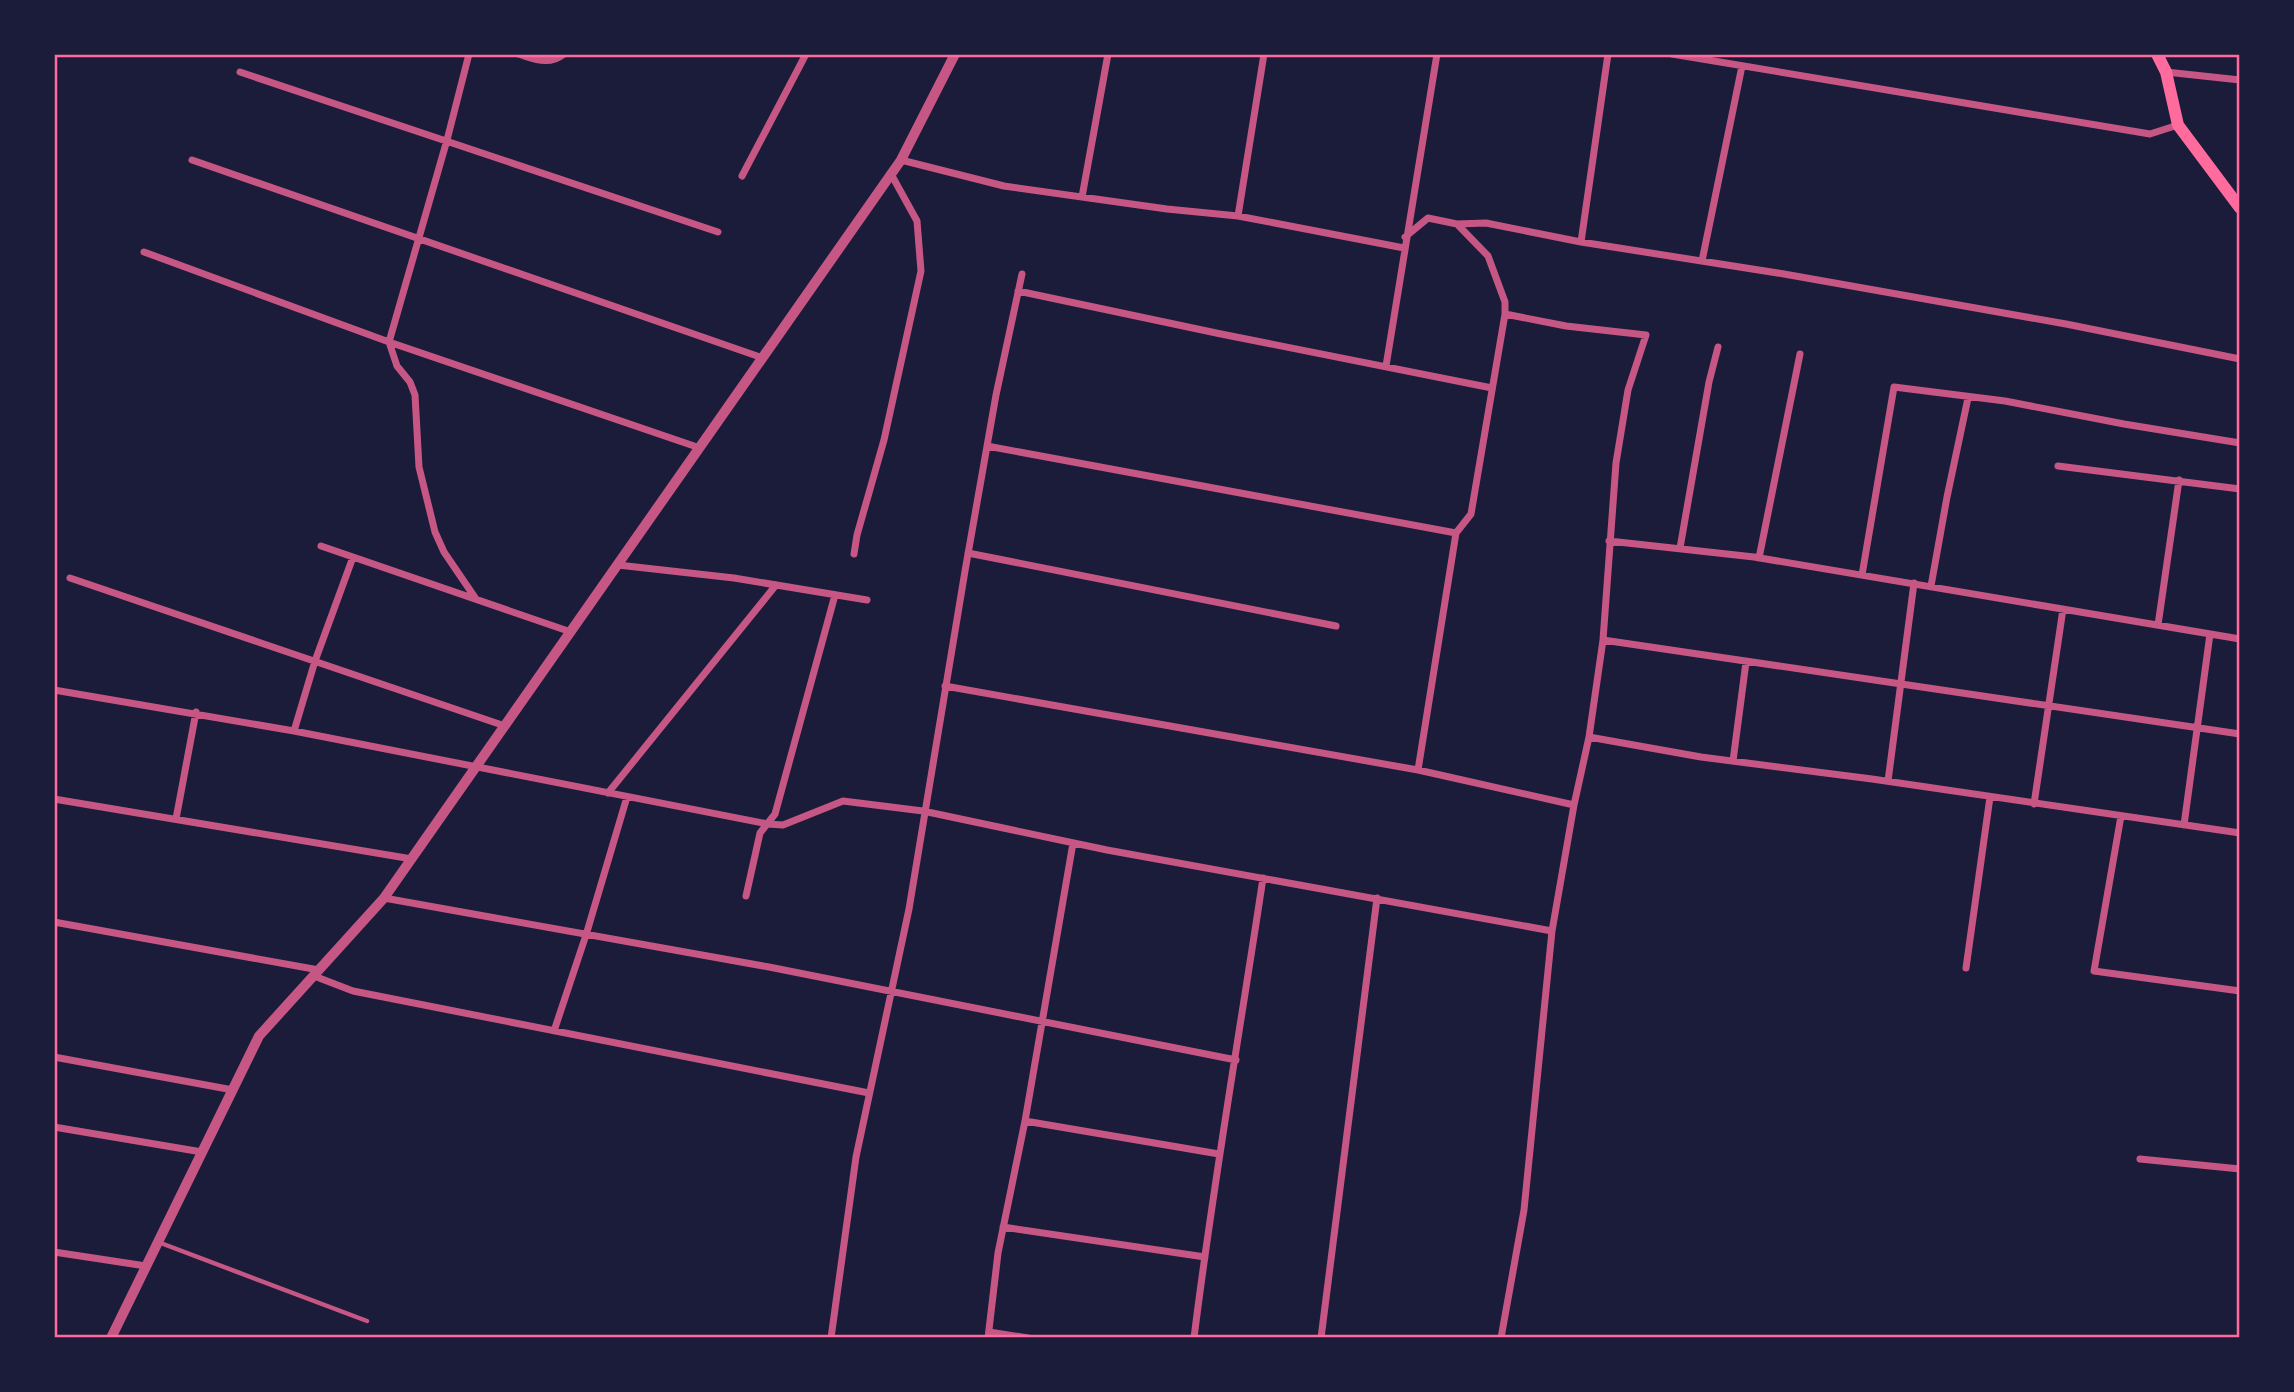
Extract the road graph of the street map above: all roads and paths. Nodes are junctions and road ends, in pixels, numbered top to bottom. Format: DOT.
graph roads {
  1 [pos="469,54"];
  2 [pos="518,54"];
  3 [pos="564,54"];
  4 [pos="806,54"];
  5 [pos="955,54"];
  6 [pos="1108,54"];
  7 [pos="1264,54"];
  8 [pos="1437,54"];
  9 [pos="1608,54"];
  10 [pos="1672,54"];
  11 [pos="2157,54"];
  12 [pos="1717,58"];
  13 [pos="1742,66"];
  14 [pos="240,72"];
  15 [pos="2166,72"];
  16 [pos="2240,80"];
  17 [pos="2178,125"];
  18 [pos="447,140"];
  19 [pos="192,159"];
  20 [pos="901,160"];
  21 [pos="891,174"];
  22 [pos="742,176"];
  23 [pos="1082,197"];
  24 [pos="2240,208"];
  25 [pos="1238,216"];
  26 [pos="1457,224"];
  27 [pos="718,232"];
  28 [pos="1405,237"];
  29 [pos="418,239"];
  30 [pos="1581,242"];
  31 [pos="1404,248"];
  32 [pos="144,252"];
  33 [pos="1702,261"];
  34 [pos="1022,274"];
  35 [pos="1018,291"];
  36 [pos="1505,314"];
  37 [pos="389,342"];
  38 [pos="1718,347"];
  39 [pos="1800,354"];
  40 [pos="762,358"];
  41 [pos="2240,359"];
  42 [pos="1386,366"];
  43 [pos="1492,388"];
  44 [pos="1968,398"];
  45 [pos="2240,443"];
  46 [pos="987,446"];
  47 [pos="700,448"];
  48 [pos="2058,466"];
  49 [pos="2179,480"];
  50 [pos="2240,489"];
  51 [pos="1456,533"];
  52 [pos="1609,541"];
  53 [pos="321,546"];
  54 [pos="1680,548"];
  55 [pos="968,553"];
  56 [pos="855,554"];
  57 [pos="353,557"];
  58 [pos="1759,558"];
  59 [pos="618,565"];
  60 [pos="1862,575"];
  61 [pos="70,578"];
  62 [pos="1914,583"];
  63 [pos="776,585"];
  64 [pos="1931,586"];
  65 [pos="835,595"];
  66 [pos="475,599"];
  67 [pos="867,600"];
  68 [pos="2063,609"];
  69 [pos="2158,625"];
  70 [pos="1336,626"];
  71 [pos="571,632"];
  72 [pos="2210,634"];
  73 [pos="2240,639"];
  74 [pos="1603,640"];
  75 [pos="315,661"];
  76 [pos="1746,662"];
  77 [pos="1899,684"];
  78 [pos="945,686"];
  79 [pos="54,690"];
  80 [pos="2048,705"];
  81 [pos="196,712"];
  82 [pos="505,726"];
  83 [pos="2198,728"];
  84 [pos="294,731"];
  85 [pos="2240,734"];
  86 [pos="1589,737"];
  87 [pos="1733,761"];
  88 [pos="478,765"];
  89 [pos="1418,770"];
  90 [pos="1888,781"];
  91 [pos="608,793"];
  92 [pos="627,797"];
  93 [pos="1990,797"];
  94 [pos="54,799"];
  95 [pos="2034,804"];
  96 [pos="1574,805"];
  97 [pos="923,811"];
  98 [pos="2122,816"];
  99 [pos="176,819"];
  100 [pos="768,824"];
  101 [pos="2184,825"];
  102 [pos="2240,833"];
  103 [pos="1073,843"];
  104 [pos="412,859"];
  105 [pos="1263,878"];
  106 [pos="746,896"];
  107 [pos="384,898"];
  108 [pos="1377,898"];
  109 [pos="54,922"];
  110 [pos="1552,930"];
  111 [pos="586,935"];
  112 [pos="1966,968"];
  113 [pos="317,973"];
  114 [pos="890,990"];
  115 [pos="2240,991"];
  116 [pos="1043,1020"];
  117 [pos="554,1031"];
  118 [pos="54,1057"];
  119 [pos="1236,1060"];
  120 [pos="233,1090"];
  121 [pos="869,1093"];
  122 [pos="1025,1121"];
  123 [pos="54,1127"];
  124 [pos="202,1152"];
  125 [pos="1219,1154"];
  126 [pos="2140,1159"];
  127 [pos="2240,1169"];
  128 [pos="1003,1227"];
  129 [pos="158,1242"];
  130 [pos="54,1252"];
  131 [pos="1205,1257"];
  132 [pos="146,1266"];
  133 [pos="367,1321"];
  134 [pos="989,1335"];
  135 [pos="111,1338"];
  136 [pos="831,1338"];
  137 [pos="1028,1338"];
  138 [pos="1194,1338"];
  139 [pos="1321,1338"];
  140 [pos="1502,1338"];
  1 -- 18 [label="street"];
  2 -- 3 [label="street"];
  4 -- 22 [label="street"];
  5 -- 20 [label="street"];
  6 -- 23 [label="street"];
  7 -- 25 [label="street"];
  8 -- 28 [label="street"];
  9 -- 30 [label="street"];
  10 -- 12 [label="street"];
  11 -- 15 [label="main road"];
  12 -- 13 [label="street"];
  13 -- 17 [label="street"];
  13 -- 33 [label="street"];
  14 -- 18 [label="street"];
  15 -- 16 [label="street"];
  15 -- 17 [label="main road"];
  17 -- 24 [label="main road"];
  18 -- 27 [label="street"];
  18 -- 29 [label="street"];
  19 -- 29 [label="street"];
  20 -- 21 [label="street"];
  20 -- 23 [label="street"];
  21 -- 40 [label="street"];
  21 -- 56 [label="street"];
  23 -- 25 [label="street"];
  25 -- 31 [label="street"];
  26 -- 28 [label="street"];
  26 -- 30 [label="street"];
  26 -- 36 [label="street"];
  28 -- 31 [label="street"];
  29 -- 37 [label="street"];
  29 -- 40 [label="street"];
  30 -- 33 [label="street"];
  31 -- 42 [label="street"];
  32 -- 37 [label="street"];
  33 -- 41 [label="street"];
  34 -- 35 [label="street"];
  35 -- 42 [label="street"];
  35 -- 46 [label="street"];
  36 -- 43 [label="street"];
  36 -- 52 [label="street"];
  37 -- 47 [label="street"];
  37 -- 66 [label="street"];
  38 -- 54 [label="street"];
  39 -- 58 [label="street"];
  40 -- 47 [label="street"];
  42 -- 43 [label="street"];
  43 -- 51 [label="street"];
  44 -- 45 [label="street"];
  44 -- 60 [label="street"];
  44 -- 64 [label="street"];
  46 -- 51 [label="street"];
  46 -- 55 [label="street"];
  47 -- 59 [label="street"];
  48 -- 49 [label="street"];
  49 -- 50 [label="street"];
  49 -- 69 [label="street"];
  51 -- 89 [label="street"];
  52 -- 54 [label="street"];
  52 -- 74 [label="street"];
  53 -- 57 [label="street"];
  54 -- 58 [label="street"];
  55 -- 70 [label="street"];
  55 -- 78 [label="street"];
  57 -- 66 [label="street"];
  57 -- 75 [label="street"];
  58 -- 60 [label="street"];
  59 -- 63 [label="street"];
  59 -- 71 [label="street"];
  60 -- 62 [label="street"];
  61 -- 75 [label="street"];
  62 -- 64 [label="street"];
  62 -- 77 [label="street"];
  63 -- 65 [label="street"];
  63 -- 91 [label="street"];
  64 -- 68 [label="street"];
  65 -- 67 [label="street"];
  65 -- 100 [label="street"];
  66 -- 71 [label="street"];
  68 -- 69 [label="street"];
  68 -- 80 [label="street"];
  69 -- 72 [label="street"];
  71 -- 82 [label="street"];
  72 -- 73 [label="street"];
  72 -- 83 [label="street"];
  74 -- 76 [label="street"];
  74 -- 86 [label="street"];
  75 -- 82 [label="street"];
  75 -- 84 [label="street"];
  76 -- 77 [label="street"];
  76 -- 87 [label="street"];
  77 -- 80 [label="street"];
  77 -- 90 [label="street"];
  78 -- 89 [label="street"];
  78 -- 97 [label="street"];
  79 -- 81 [label="street"];
  80 -- 83 [label="street"];
  80 -- 95 [label="street"];
  81 -- 84 [label="street"];
  81 -- 99 [label="street"];
  82 -- 88 [label="street"];
  83 -- 85 [label="street"];
  83 -- 101 [label="street"];
  84 -- 88 [label="street"];
  86 -- 87 [label="street"];
  86 -- 96 [label="street"];
  87 -- 90 [label="street"];
  88 -- 91 [label="street"];
  88 -- 104 [label="street"];
  89 -- 96 [label="street"];
  90 -- 93 [label="street"];
  91 -- 92 [label="street"];
  92 -- 100 [label="street"];
  92 -- 111 [label="street"];
  93 -- 95 [label="street"];
  93 -- 112 [label="street"];
  94 -- 99 [label="street"];
  95 -- 98 [label="street"];
  96 -- 110 [label="street"];
  97 -- 100 [label="street"];
  97 -- 103 [label="street"];
  97 -- 114 [label="street"];
  98 -- 101 [label="street"];
  98 -- 115 [label="street"];
  99 -- 104 [label="street"];
  100 -- 106 [label="street"];
  101 -- 102 [label="street"];
  103 -- 105 [label="street"];
  103 -- 116 [label="street"];
  104 -- 107 [label="street"];
  105 -- 108 [label="street"];
  105 -- 119 [label="street"];
  107 -- 111 [label="street"];
  107 -- 113 [label="street"];
  108 -- 110 [label="street"];
  108 -- 139 [label="street"];
  109 -- 113 [label="street"];
  110 -- 140 [label="street"];
  111 -- 114 [label="street"];
  111 -- 117 [label="street"];
  113 -- 117 [label="street"];
  113 -- 120 [label="street"];
  114 -- 116 [label="street"];
  114 -- 121 [label="street"];
  116 -- 119 [label="street"];
  116 -- 122 [label="street"];
  117 -- 121 [label="street"];
  118 -- 120 [label="street"];
  119 -- 125 [label="street"];
  120 -- 124 [label="street"];
  121 -- 136 [label="street"];
  122 -- 125 [label="street"];
  122 -- 128 [label="street"];
  123 -- 124 [label="street"];
  124 -- 129 [label="street"];
  125 -- 131 [label="street"];
  126 -- 127 [label="street"];
  128 -- 131 [label="street"];
  128 -- 134 [label="street"];
  129 -- 132 [label="street"];
  129 -- 133 [label="lane"];
  130 -- 132 [label="street"];
  131 -- 138 [label="street"];
  132 -- 135 [label="street"];
  134 -- 137 [label="street"];
}
